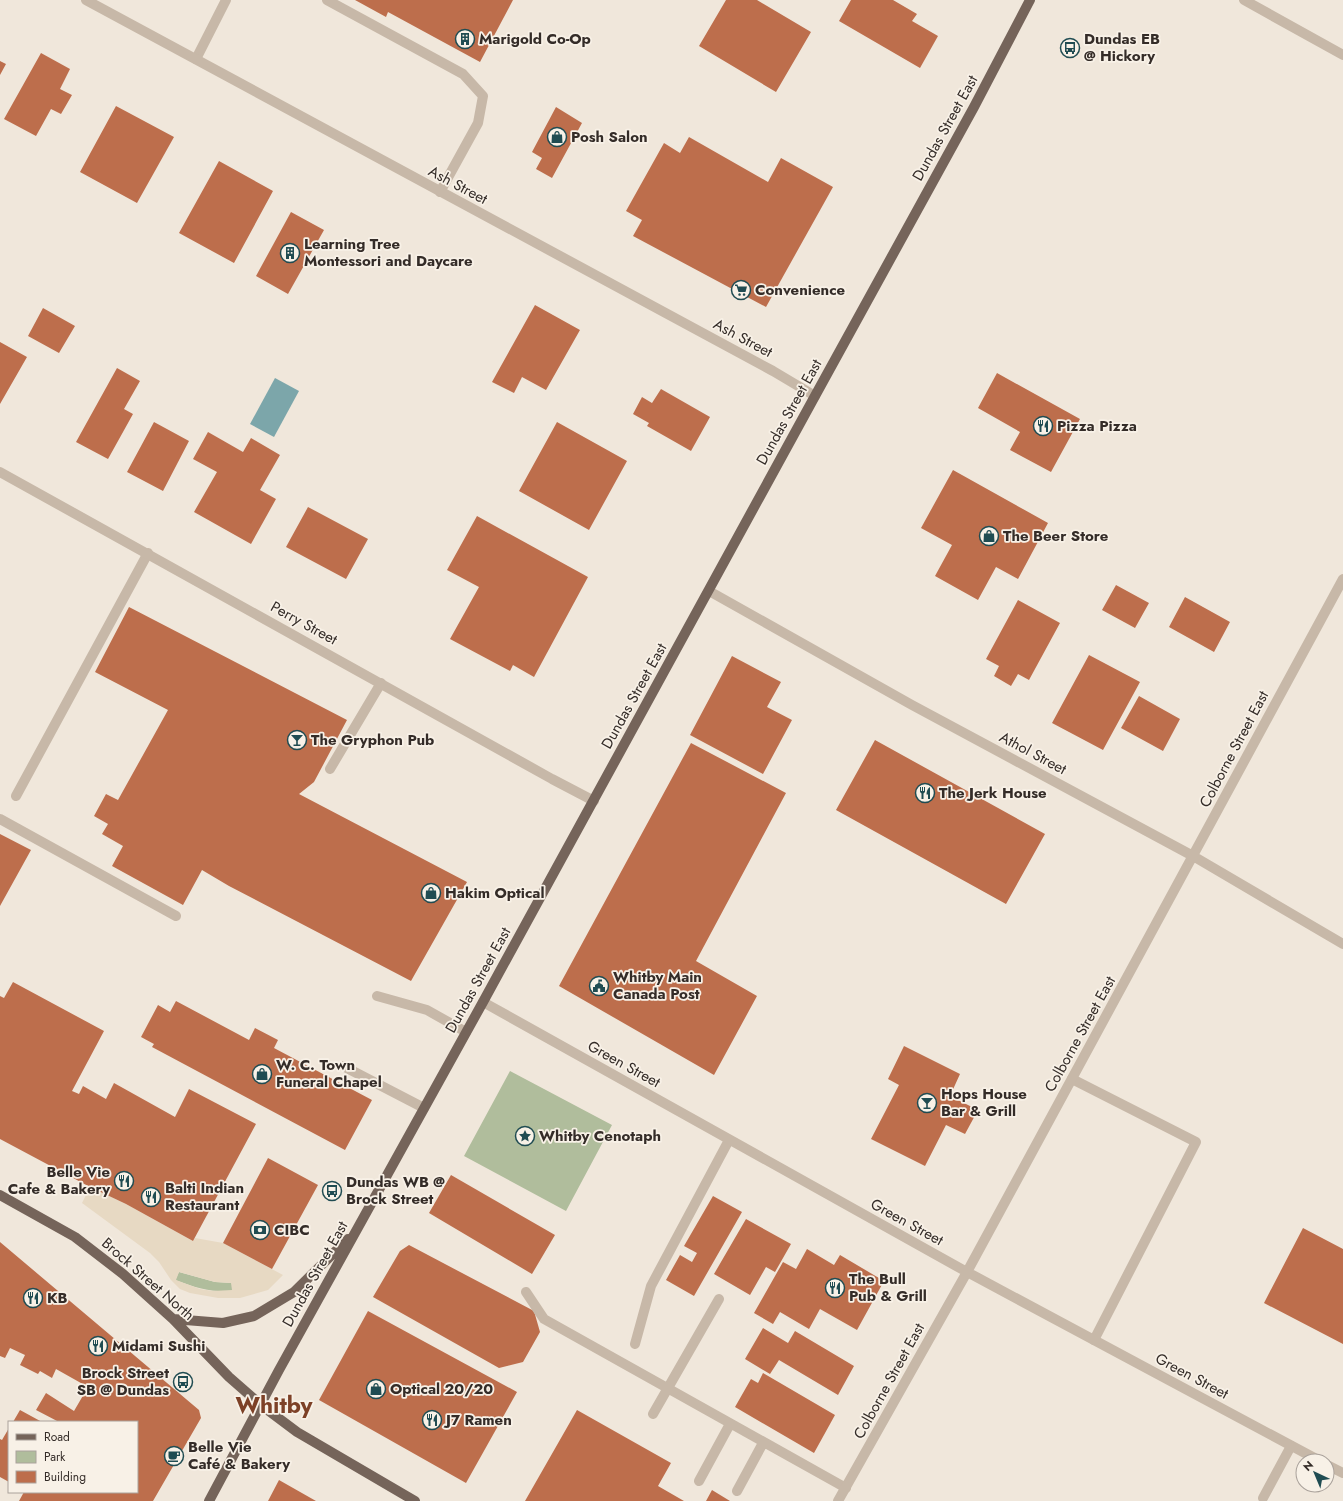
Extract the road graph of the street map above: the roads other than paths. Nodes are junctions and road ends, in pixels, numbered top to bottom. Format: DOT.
graph roads {
  1 [pos="86,0"];
  2 [pos="226,0"];
  3 [pos="327,0"];
  4 [pos="1030,0"];
  5 [pos="1244,0"];
  6 [pos="1258,3"];
  7 [pos="1343,55"];
  8 [pos="196,59"];
  9 [pos="440,192"];
  10 [pos="815,396"];
  11 [pos="0,472"];
  12 [pos="148,553"];
  13 [pos="1343,579"];
  14 [pos="709,591"];
  15 [pos="381,683"];
  16 [pos="330,769"];
  17 [pos="16,796"];
  18 [pos="594,800"];
  19 [pos="0,819"];
  20 [pos="1193,856"];
  21 [pos="176,916"];
  22 [pos="1343,944"];
  23 [pos="377,996"];
  24 [pos="483,1002"];
  25 [pos="466,1032"];
  26 [pos="343,1066"];
  27 [pos="1072,1079"];
  28 [pos="424,1108"];
  29 [pos="729,1140"];
  30 [pos="0,1195"];
  31 [pos="356,1231"];
  32 [pos="967,1272"];
  33 [pos="526,1292"];
  34 [pos="719,1299"];
  35 [pos="173,1319"];
  36 [pos="1094,1340"];
  37 [pos="635,1344"];
  38 [pos="667,1388"];
  39 [pos="260,1405"];
  40 [pos="652,1414"];
  41 [pos="730,1424"];
  42 [pos="763,1442"];
  43 [pos="1291,1446"];
  44 [pos="1305,1453"];
  45 [pos="699,1481"];
  46 [pos="846,1488"];
  47 [pos="737,1491"];
  48 [pos="1263,1498"];
  49 [pos="209,1501"];
  50 [pos="415,1501"];
  51 [pos="838,1501"];
  1 -- 8 [label="street, Ash Street"];
  2 -- 8 [label="street"];
  3 -- 9 [label="street"];
  4 -- 10 [label="main road, Dundas Street East"];
  5 -- 6 [label="street"];
  6 -- 7 [label="street"];
  8 -- 9 [label="street, Ash Street"];
  9 -- 10 [label="street, Ash Street"];
  10 -- 14 [label="main road, Dundas Street East"];
  11 -- 12 [label="street, Perry Street"];
  12 -- 15 [label="street, Perry Street"];
  12 -- 17 [label="street"];
  13 -- 20 [label="street, Colborne Street East"];
  14 -- 18 [label="main road, Dundas Street East"];
  14 -- 20 [label="street, Athol Street"];
  15 -- 16 [label="street"];
  15 -- 18 [label="street, Perry Street"];
  18 -- 24 [label="main road, Dundas Street East"];
  19 -- 21 [label="street"];
  20 -- 22 [label="street, Athol Street"];
  20 -- 27 [label="street, Colborne Street East"];
  23 -- 25 [label="street"];
  24 -- 25 [label="main road, Dundas Street East"];
  24 -- 29 [label="street, Green Street"];
  25 -- 28 [label="main road, Dundas Street East"];
  26 -- 28 [label="street"];
  27 -- 32 [label="street, Colborne Street East"];
  27 -- 36 [label="street"];
  28 -- 31 [label="main road, Dundas Street East"];
  29 -- 32 [label="street, Green Street"];
  29 -- 37 [label="street"];
  30 -- 35 [label="main road, Brock Street North"];
  31 -- 35 [label="main road"];
  31 -- 39 [label="main road, Dundas Street East"];
  32 -- 36 [label="street, Green Street"];
  32 -- 46 [label="street, Colborne Street East"];
  33 -- 38 [label="street"];
  34 -- 38 [label="street"];
  35 -- 39 [label="main road, Brock Street North"];
  36 -- 43 [label="street, Green Street"];
  38 -- 40 [label="street"];
  38 -- 41 [label="street"];
  39 -- 49 [label="main road, Dundas Street East"];
  39 -- 50 [label="main road, Brock Street North"];
  41 -- 42 [label="street"];
  41 -- 45 [label="street"];
  42 -- 46 [label="street"];
  42 -- 47 [label="street"];
  43 -- 44 [label="street, Green Street"];
  43 -- 48 [label="street"];
  46 -- 51 [label="street, Colborne Street East"];
}
